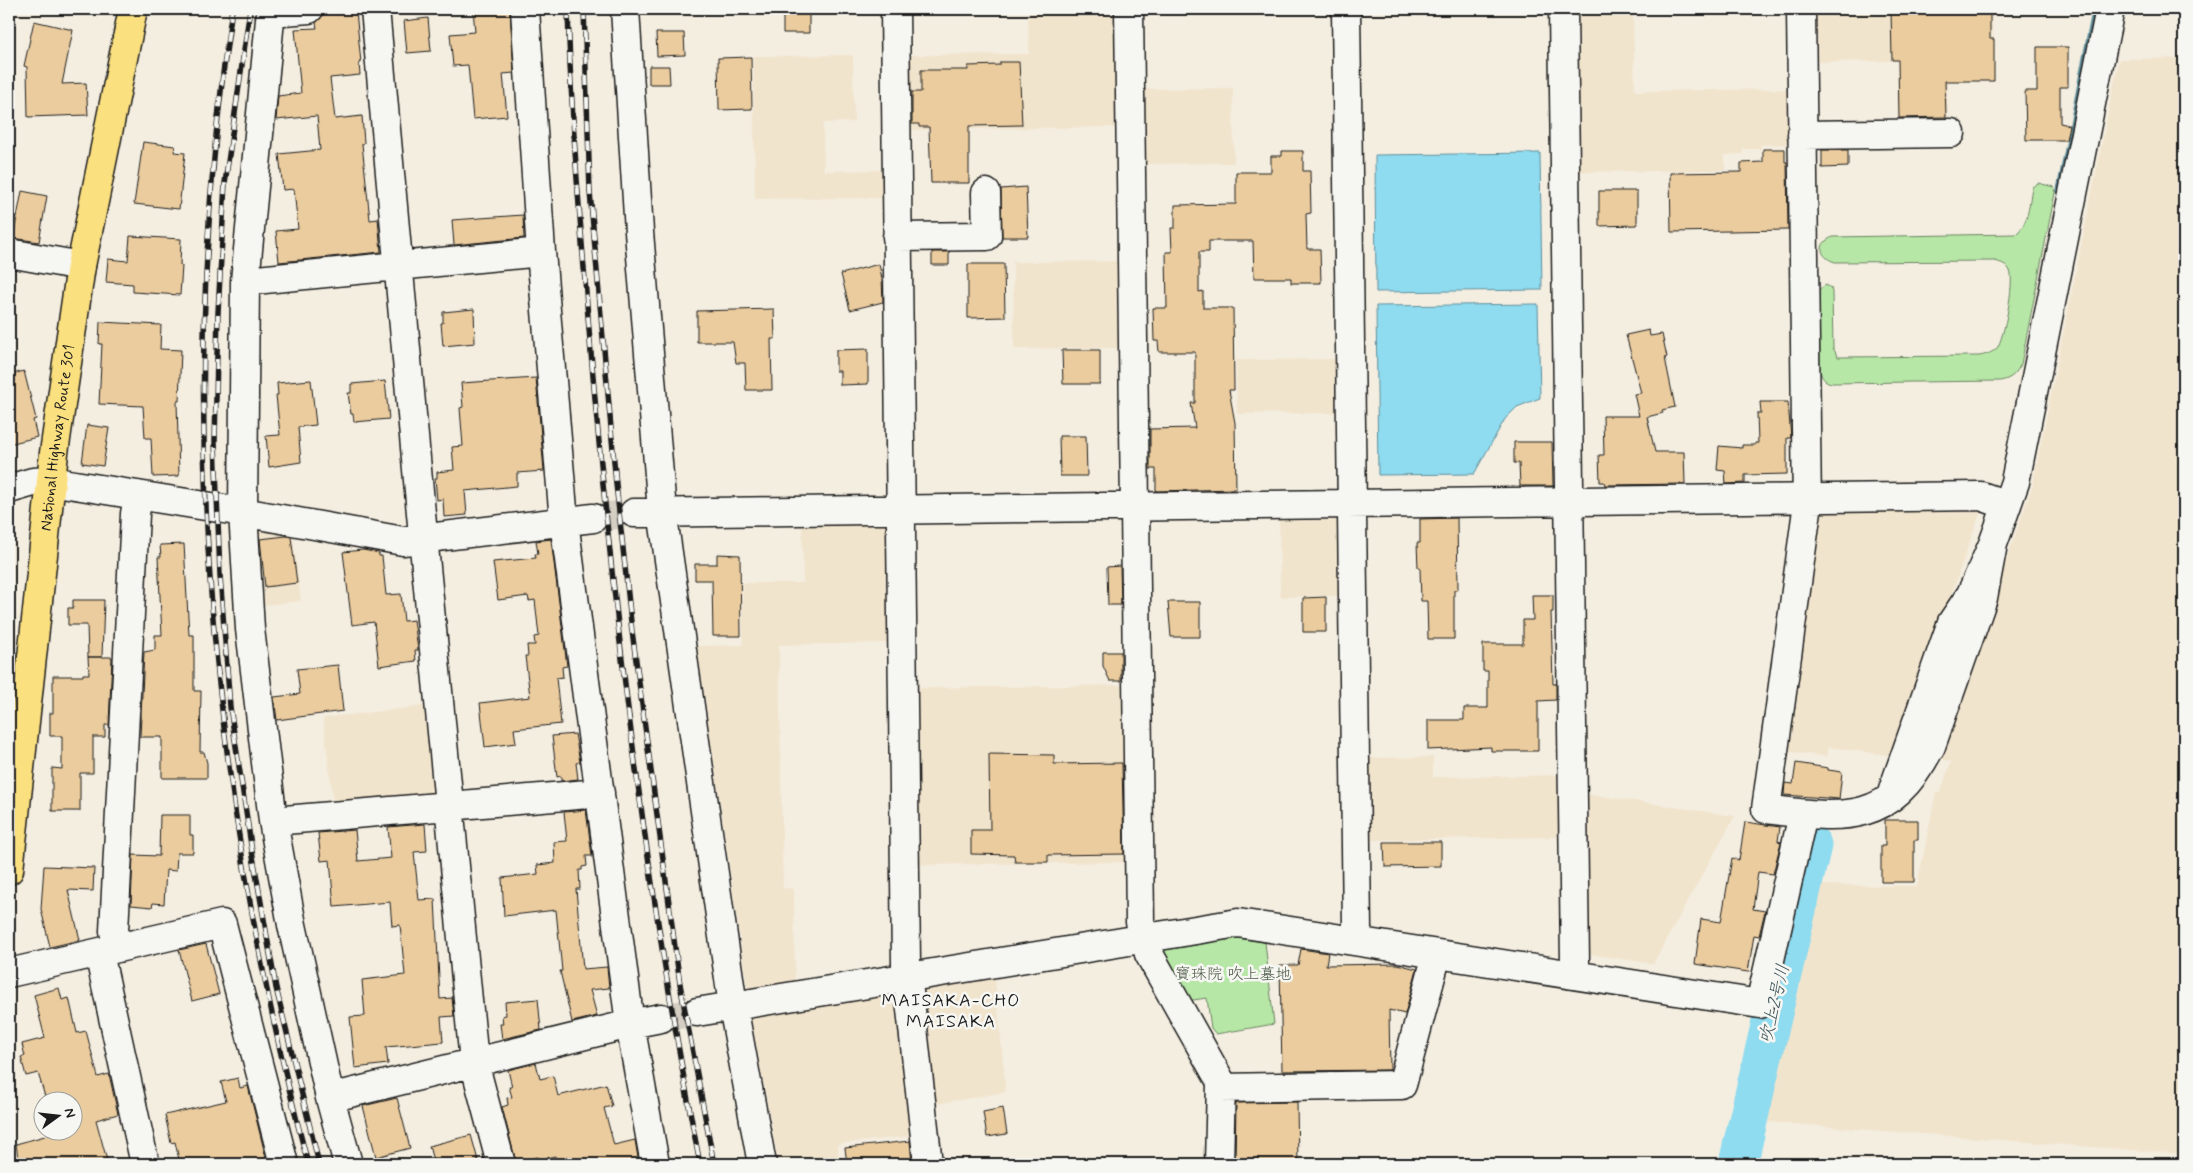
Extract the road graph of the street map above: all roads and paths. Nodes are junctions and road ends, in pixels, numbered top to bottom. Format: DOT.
graph roads {
  1 [pos="133,9"];
  2 [pos="309,9"];
  3 [pos="375,9"];
  4 [pos="525,9"];
  5 [pos="625,9"];
  6 [pos="894,9"];
  7 [pos="1130,9"];
  8 [pos="1346,9"];
  9 [pos="1563,9"];
  10 [pos="1801,9"];
  11 [pos="2110,9"];
  12 [pos="271,11"];
  13 [pos="1951,133"];
  14 [pos="1802,135"];
  15 [pos="986,193"];
  16 [pos="897,237"];
  17 [pos="541,252"];
  18 [pos="9,253"];
  19 [pos="81,266"];
  20 [pos="399,266"];
  21 [pos="245,281"];
  22 [pos="50,481"];
  23 [pos="9,489"];
  24 [pos="138,495"];
  25 [pos="1807,497"];
  26 [pos="1569,500"];
  27 [pos="1352,503"];
  28 [pos="1136,505"];
  29 [pos="2007,505"];
  30 [pos="900,508"];
  31 [pos="662,511"];
  32 [pos="243,512"];
  33 [pos="634,513"];
  34 [pos="593,518"];
  35 [pos="564,521"];
  36 [pos="423,539"];
  37 [pos="600,793"];
  38 [pos="450,806"];
  39 [pos="1803,814"];
  40 [pos="273,822"];
  41 [pos="11,828"];
  42 [pos="9,870"];
  43 [pos="1145,938"];
  44 [pos="1356,941"];
  45 [pos="109,951"];
  46 [pos="1436,954"];
  47 [pos="9,973"];
  48 [pos="1573,975"];
  49 [pos="908,977"];
  50 [pos="733,1006"];
  51 [pos="696,1012"];
  52 [pos="661,1018"];
  53 [pos="630,1024"];
  54 [pos="474,1062"];
  55 [pos="1221,1088"];
  56 [pos="330,1098"];
  57 [pos="144,1164"];
  58 [pos="284,1164"];
  59 [pos="348,1164"];
  60 [pos="501,1164"];
  61 [pos="655,1164"];
  62 [pos="762,1164"];
  63 [pos="928,1164"];
  64 [pos="1219,1164"];
  1 -- 19 [label="highway, National Highway Route 301"];
  2 -- 12 [label="street"];
  3 -- 20 [label="street"];
  4 -- 17 [label="street"];
  5 -- 31 [label="street"];
  6 -- 16 [label="street"];
  7 -- 28 [label="street"];
  8 -- 27 [label="street"];
  9 -- 26 [label="street"];
  10 -- 14 [label="street"];
  11 -- 29 [label="street"];
  12 -- 21 [label="street"];
  13 -- 14 [label="street"];
  14 -- 25 [label="street"];
  15 -- 16 [label="street"];
  16 -- 30 [label="street"];
  17 -- 20 [label="street"];
  17 -- 35 [label="street"];
  18 -- 19 [label="street"];
  19 -- 22 [label="highway, National Highway Route 301"];
  20 -- 21 [label="street"];
  20 -- 36 [label="street"];
  21 -- 32 [label="street"];
  22 -- 23 [label="street"];
  22 -- 24 [label="street"];
  22 -- 41 [label="highway, National Highway Route 301"];
  24 -- 32 [label="street"];
  24 -- 45 [label="street"];
  25 -- 26 [label="street"];
  25 -- 29 [label="street"];
  25 -- 39 [label="street"];
  26 -- 27 [label="street"];
  26 -- 48 [label="street"];
  27 -- 28 [label="street"];
  27 -- 44 [label="street"];
  28 -- 30 [label="street"];
  28 -- 43 [label="street"];
  29 -- 39 [label="street"];
  30 -- 31 [label="street"];
  30 -- 49 [label="street"];
  31 -- 33 [label="street"];
  31 -- 50 [label="street"];
  32 -- 36 [label="street"];
  32 -- 40 [label="street"];
  34 -- 35 [label="street"];
  35 -- 36 [label="street"];
  35 -- 37 [label="street"];
  36 -- 38 [label="street"];
  37 -- 38 [label="street"];
  37 -- 53 [label="street"];
  38 -- 40 [label="street"];
  38 -- 54 [label="street"];
  39 -- 48 [label="street"];
  40 -- 56 [label="street"];
  41 -- 42 [label="highway, National Highway Route 301"];
  43 -- 44 [label="street"];
  43 -- 49 [label="street"];
  43 -- 55 [label="street"];
  44 -- 46 [label="street"];
  45 -- 47 [label="street"];
  45 -- 57 [label="street"];
  45 -- 58 [label="street"];
  46 -- 48 [label="street"];
  46 -- 55 [label="street"];
  49 -- 50 [label="street"];
  49 -- 63 [label="street"];
  50 -- 51 [label="street"];
  50 -- 62 [label="street"];
  52 -- 53 [label="street"];
  53 -- 54 [label="street"];
  53 -- 61 [label="street"];
  54 -- 56 [label="street"];
  54 -- 60 [label="street"];
  55 -- 64 [label="street"];
  56 -- 59 [label="street"];
}
